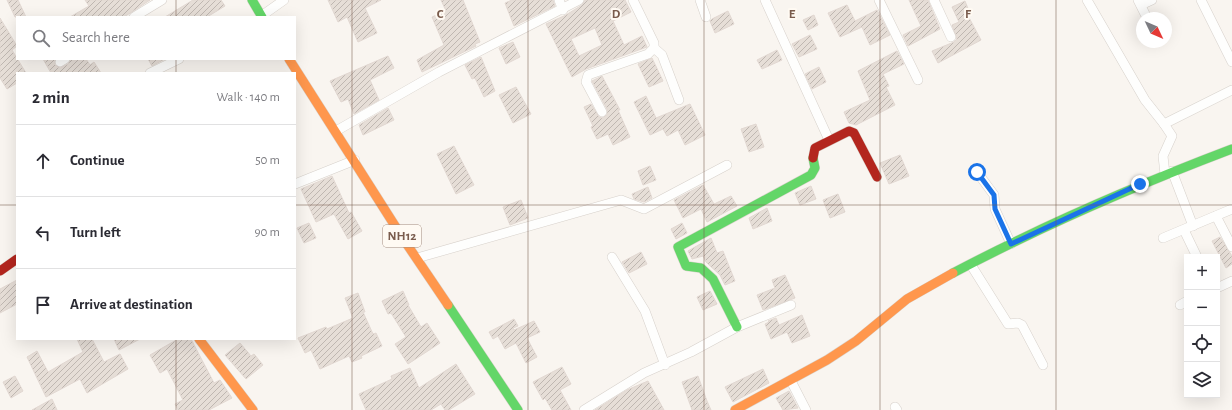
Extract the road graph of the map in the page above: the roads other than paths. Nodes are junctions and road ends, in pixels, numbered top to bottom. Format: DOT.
graph roads {
  1 [pos="162,0"];
  2 [pos="252,0"];
  3 [pos="284,0"];
  4 [pos="559,0"];
  5 [pos="579,0"];
  6 [pos="632,0"];
  7 [pos="700,0"];
  8 [pos="765,0"];
  9 [pos="879,0"];
  10 [pos="934,0"];
  11 [pos="1087,0"];
  12 [pos="1152,0"];
  13 [pos="1201,0"];
  14 [pos="1140,3"];
  15 [pos="563,10"];
  16 [pos="136,16"];
  17 [pos="260,16"];
  18 [pos="262,16"];
  19 [pos="706,17"];
  20 [pos="951,36"];
  21 [pos="654,48"];
  22 [pos="178,60"];
  23 [pos="290,60"];
  24 [pos="1232,62"];
  25 [pos="152,72"];
  26 [pos="918,80"];
  27 [pos="1232,90"];
  28 [pos="679,100"];
  29 [pos="602,112"];
  30 [pos="1164,124"];
  31 [pos="336,131"];
  32 [pos="829,140"];
  33 [pos="1232,149"];
  34 [pos="355,160"];
  35 [pos="727,165"];
  36 [pos="977,172"];
  37 [pos="1168,172"];
  38 [pos="877,177"];
  39 [pos="296,184"];
  40 [pos="1232,209"];
  41 [pos="1216,216"];
  42 [pos="1193,226"];
  43 [pos="1184,230"];
  44 [pos="1163,238"];
  45 [pos="1011,244"];
  46 [pos="1232,247"];
  47 [pos="1196,254"];
  48 [pos="612,257"];
  49 [pos="417,258"];
  50 [pos="16,260"];
  51 [pos="971,265"];
  52 [pos="0,271"];
  53 [pos="1232,281"];
  54 [pos="1220,287"];
  55 [pos="792,305"];
  56 [pos="737,327"];
  57 [pos="200,340"];
  58 [pos="665,365"];
  59 [pos="1043,365"];
  60 [pos="791,381"];
  61 [pos="253,410"];
  62 [pos="518,410"];
  63 [pos="584,410"];
  64 [pos="735,410"];
  65 [pos="806,410"];
  1 -- 16 [label="street"];
  2 -- 17 [label="main road"];
  3 -- 18 [label="street"];
  4 -- 15 [label="street"];
  5 -- 15 [label="street"];
  6 -- 21 [label="street"];
  7 -- 19 [label="street"];
  8 -- 32 [label="street"];
  9 -- 26 [label="street"];
  10 -- 20 [label="street"];
  11 -- 30 [label="street"];
  12 -- 14 [label="street"];
  13 -- 24 [label="street"];
  15 -- 31 [label="street"];
  21 -- 28 [label="street"];
  21 -- 29 [label="street"];
  22 -- 25 [label="street"];
  23 -- 31 [label="main road, NH12"];
  27 -- 30 [label="street"];
  30 -- 37 [label="street"];
  31 -- 34 [label="main road, NH12"];
  32 -- 38 [label="main road"];
  32 -- 56 [label="main road"];
  33 -- 37 [label="main road"];
  34 -- 39 [label="street"];
  34 -- 49 [label="main road, NH12"];
  35 -- 49 [label="street"];
  36 -- 45 [label="street"];
  37 -- 42 [label="street"];
  37 -- 45 [label="main road"];
  40 -- 41 [label="street"];
  41 -- 42 [label="street"];
  41 -- 46 [label="street"];
  42 -- 43 [label="street"];
  43 -- 44 [label="street"];
  43 -- 47 [label="street"];
  45 -- 51 [label="main road"];
  48 -- 58 [label="street"];
  49 -- 62 [label="main road, NH12"];
  50 -- 52 [label="main road"];
  51 -- 59 [label="street"];
  51 -- 60 [label="main road"];
  53 -- 54 [label="street"];
  55 -- 56 [label="street"];
  56 -- 58 [label="street"];
  57 -- 61 [label="main road"];
  58 -- 63 [label="street"];
  60 -- 64 [label="main road"];
  60 -- 65 [label="street"];
}
